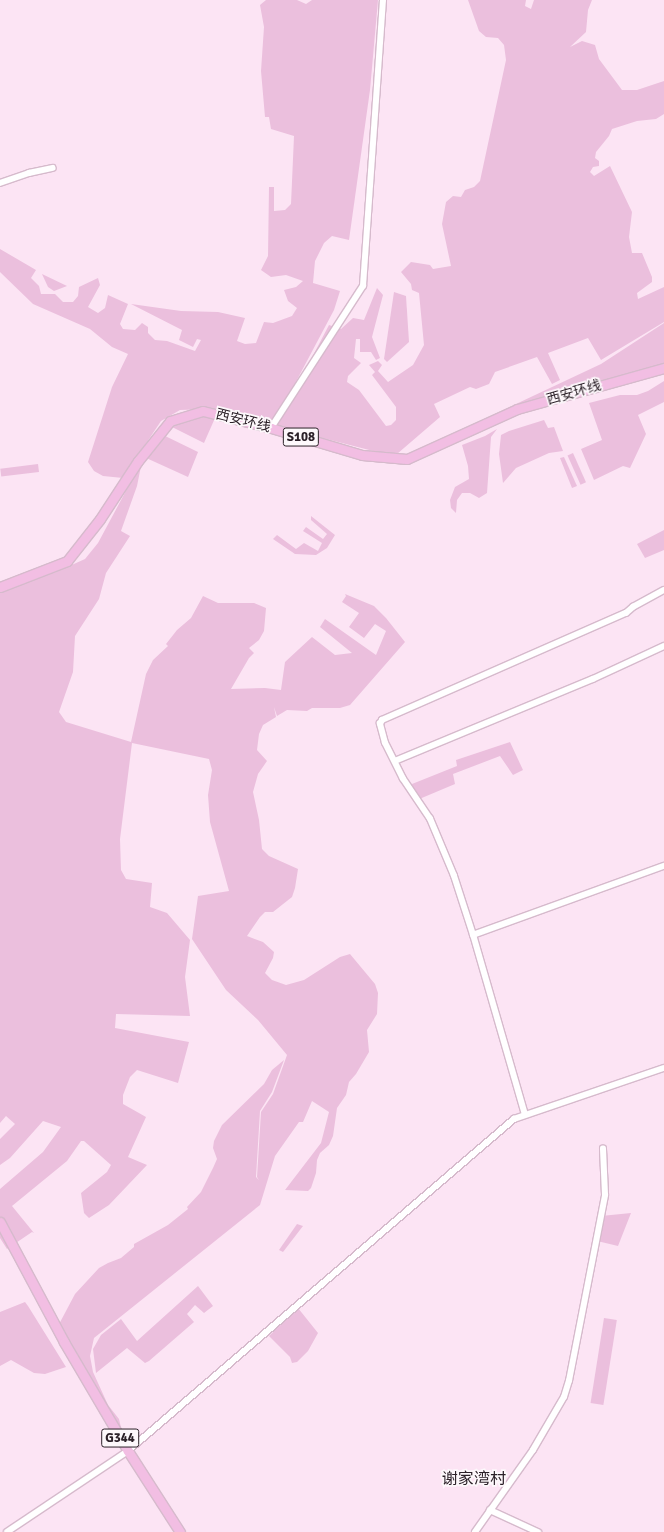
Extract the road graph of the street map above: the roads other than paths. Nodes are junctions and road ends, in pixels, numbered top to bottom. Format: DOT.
graph roads {
  1 [pos="383,0"];
  2 [pos="52,168"];
  3 [pos="0,183"];
  4 [pos="664,368"];
  5 [pos="271,428"];
  6 [pos="0,587"];
  7 [pos="664,590"];
  8 [pos="664,646"];
  9 [pos="395,761"];
  10 [pos="664,866"];
  11 [pos="473,935"];
  12 [pos="664,1068"];
  13 [pos="525,1116"];
  14 [pos="603,1149"];
  15 [pos="0,1222"];
  16 [pos="128,1451"];
  17 [pos="490,1510"];
  18 [pos="7,1532"];
  19 [pos="180,1532"];
  20 [pos="475,1532"];
  21 [pos="538,1532"];
  1 -- 5 [label="street"];
  2 -- 3 [label="street"];
  4 -- 5 [label="main road, 西安环线 / S108"];
  5 -- 6 [label="main road, 西安环线 / S108"];
  7 -- 9 [label="street"];
  8 -- 9 [label="street"];
  9 -- 11 [label="street"];
  10 -- 11 [label="street"];
  11 -- 13 [label="street"];
  12 -- 13 [label="street"];
  13 -- 16 [label="street"];
  14 -- 17 [label="street"];
  15 -- 16 [label="main road, G344"];
  16 -- 18 [label="street"];
  16 -- 19 [label="main road, G344"];
  17 -- 20 [label="street"];
  17 -- 21 [label="street"];
}
